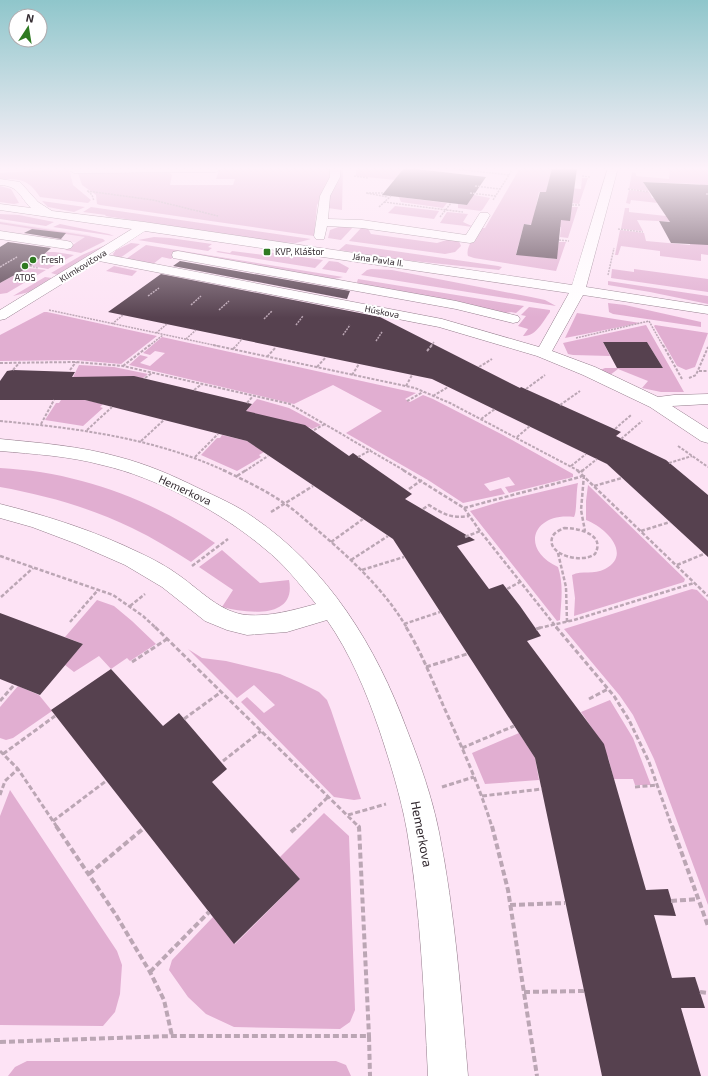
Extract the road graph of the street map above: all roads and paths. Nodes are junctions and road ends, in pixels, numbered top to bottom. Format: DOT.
graph roads {
  1 [pos="90,218"];
  2 [pos="322,218"];
  3 [pos="482,218"];
  4 [pos="599,218"];
  5 [pos="322,222"];
  6 [pos="144,226"];
  7 [pos="618,229"];
  8 [pos="643,232"];
  9 [pos="0,235"];
  10 [pos="559,240"];
  11 [pos="569,241"];
  12 [pos="67,245"];
  13 [pos="309,250"];
  14 [pos="19,255"];
  15 [pos="178,255"];
  16 [pos="97,257"];
  17 [pos="368,258"];
  18 [pos="0,267"];
  19 [pos="349,277"];
  20 [pos="165,284"];
  21 [pos="578,290"];
  22 [pos="205,292"];
  23 [pos="148,296"];
  24 [pos="233,298"];
  25 [pos="0,300"];
  26 [pos="20,304"];
  27 [pos="191,305"];
  28 [pos="45,309"];
  29 [pos="219,310"];
  30 [pos="708,310"];
  31 [pos="273,311"];
  32 [pos="307,312"];
  33 [pos="123,315"];
  34 [pos="0,316"];
  35 [pos="264,319"];
  36 [pos="513,319"];
  37 [pos="353,322"];
  38 [pos="112,324"];
  39 [pos="167,324"];
  40 [pos="296,325"];
  41 [pos="385,328"];
  42 [pos="196,330"];
  43 [pos="156,333"];
  44 [pos="163,335"];
  45 [pos="343,335"];
  46 [pos="552,338"];
  47 [pos="242,339"];
  48 [pos="436,339"];
  49 [pos="186,340"];
  50 [pos="376,341"];
  51 [pos="276,346"];
  52 [pos="708,347"];
  53 [pos="232,350"];
  54 [pos="427,351"];
  55 [pos="543,353"];
  56 [pos="497,356"];
  57 [pos="267,357"];
  58 [pos="326,357"];
  59 [pos="708,361"];
  60 [pos="20,362"];
  61 [pos="76,362"];
  62 [pos="702,362"];
  63 [pos="0,363"];
  64 [pos="359,364"];
  65 [pos="123,366"];
  66 [pos="317,367"];
  67 [pos="479,367"];
  68 [pos="13,370"];
  69 [pos="70,370"];
  70 [pos="698,371"];
  71 [pos="708,371"];
  72 [pos="152,372"];
  73 [pos="540,372"];
  74 [pos="412,374"];
  75 [pos="352,375"];
  76 [pos="145,378"];
  77 [pos="202,384"];
  78 [pos="406,386"];
  79 [pos="448,387"];
  80 [pos="526,389"];
  81 [pos="582,389"];
  82 [pos="194,390"];
  83 [pos="423,392"];
  84 [pos="253,396"];
  85 [pos="433,396"];
  86 [pos="708,399"];
  87 [pos="54,400"];
  88 [pos="407,400"];
  89 [pos="247,403"];
  90 [pos="656,403"];
  91 [pos="560,405"];
  92 [pos="112,407"];
  93 [pos="495,409"];
  94 [pos="625,411"];
  95 [pos="637,418"];
  96 [pos="481,419"];
  97 [pos="164,420"];
  98 [pos="642,421"];
  99 [pos="40,424"];
  100 [pos="325,424"];
  101 [pos="647,425"];
  102 [pos="530,426"];
  103 [pos="615,429"];
  104 [pos="87,430"];
  105 [pos="314,430"];
  106 [pos="218,434"];
  107 [pos="517,437"];
  108 [pos="708,437"];
  109 [pos="621,439"];
  110 [pos="141,442"];
  111 [pos="675,444"];
  112 [pos="0,445"];
  113 [pos="371,450"];
  114 [pos="586,454"];
  115 [pos="268,456"];
  116 [pos="692,456"];
  117 [pos="195,457"];
  118 [pos="358,457"];
  119 [pos="597,459"];
  120 [pos="669,463"];
  121 [pos="570,466"];
  122 [pos="708,467"];
  123 [pos="582,473"];
  124 [pos="236,476"];
  125 [pos="622,478"];
  126 [pos="422,480"];
  127 [pos="313,486"];
  128 [pos="594,486"];
  129 [pos="409,489"];
  130 [pos="464,508"];
  131 [pos="423,509"];
  132 [pos="0,511"];
  133 [pos="469,516"];
  134 [pos="363,519"];
  135 [pos="670,522"];
  136 [pos="249,524"];
  137 [pos="480,531"];
  138 [pos="585,531"];
  139 [pos="641,531"];
  140 [pos="388,536"];
  141 [pos="465,537"];
  142 [pos="332,542"];
  143 [pos="558,552"];
  144 [pos="704,554"];
  145 [pos="0,556"];
  146 [pos="404,557"];
  147 [pos="351,560"];
  148 [pos="676,565"];
  149 [pos="32,568"];
  150 [pos="362,570"];
  151 [pos="170,581"];
  152 [pos="520,582"];
  153 [pos="694,583"];
  154 [pos="507,589"];
  155 [pos="98,590"];
  156 [pos="708,596"];
  157 [pos="2,597"];
  158 [pos="130,606"];
  159 [pos="332,609"];
  160 [pos="440,612"];
  161 [pos="70,622"];
  162 [pos="567,622"];
  163 [pos="404,624"];
  164 [pos="554,625"];
  165 [pos="536,629"];
  166 [pos="167,640"];
  167 [pos="467,654"];
  168 [pos="132,662"];
  169 [pos="426,667"];
  170 [pos="14,685"];
  171 [pos="608,689"];
  172 [pos="221,692"];
  173 [pos="589,698"];
  174 [pos="0,701"];
  175 [pos="55,716"];
  176 [pos="184,719"];
  177 [pos="514,726"];
  178 [pos="261,731"];
  179 [pos="462,748"];
  180 [pos="2,753"];
  181 [pos="223,761"];
  182 [pos="18,769"];
  183 [pos="106,781"];
  184 [pos="658,785"];
  185 [pos="635,787"];
  186 [pos="542,789"];
  187 [pos="0,795"];
  188 [pos="482,796"];
  189 [pos="328,797"];
  190 [pos="53,821"];
  191 [pos="144,828"];
  192 [pos="291,832"];
  193 [pos="89,874"];
  194 [pos="698,899"];
  195 [pos="671,901"];
  196 [pos="565,903"];
  197 [pos="510,905"];
  198 [pos="209,912"];
  199 [pos="708,926"];
  200 [pos="150,972"];
  201 [pos="584,991"];
  202 [pos="524,992"];
  203 [pos="700,992"];
  204 [pos="708,993"];
  205 [pos="172,1036"];
  206 [pos="369,1036"];
  207 [pos="0,1042"];
  208 [pos="370,1076"];
  209 [pos="448,1076"];
  1 -- 6 [label="street, Jána Pavla II."];
  2 -- 5 [label="street"];
  3 -- 5 [label="street"];
  4 -- 21 [label="street"];
  5 -- 13 [label="street"];
  6 -- 13 [label="street, Jána Pavla II."];
  6 -- 16 [label="street, Klimkovičova"];
  7 -- 8 [label="path"];
  9 -- 12 [label="street"];
  10 -- 11 [label="path"];
  13 -- 17 [label="street, Jána Pavla II."];
  14 -- 18 [label="path"];
  15 -- 19 [label="street"];
  16 -- 26 [label="street, Klimkovičova"];
  16 -- 55 [label="street, Húskova"];
  17 -- 19 [label="street"];
  17 -- 21 [label="street, Jána Pavla II."];
  19 -- 36 [label="street"];
  20 -- 23 [label="path"];
  21 -- 30 [label="street, Jána Pavla II."];
  21 -- 46 [label="street"];
  22 -- 27 [label="path"];
  24 -- 29 [label="path"];
  25 -- 26 [label="street"];
  26 -- 34 [label="street, Klimkovičova"];
  28 -- 38 [label="path"];
  31 -- 35 [label="path"];
  32 -- 40 [label="path"];
  33 -- 38 [label="path"];
  37 -- 45 [label="path"];
  38 -- 43 [label="path"];
  39 -- 43 [label="path"];
  41 -- 50 [label="path"];
  42 -- 49 [label="path"];
  43 -- 44 [label="path"];
  44 -- 49 [label="path"];
  44 -- 65 [label="path"];
  46 -- 55 [label="street"];
  46 -- 70 [label="path"];
  47 -- 53 [label="path"];
  48 -- 54 [label="path"];
  49 -- 53 [label="path"];
  51 -- 57 [label="path"];
  52 -- 62 [label="path"];
  53 -- 57 [label="path"];
  55 -- 90 [label="street, Húskova"];
  56 -- 67 [label="path"];
  57 -- 66 [label="path"];
  58 -- 66 [label="path"];
  59 -- 62 [label="path"];
  60 -- 61 [label="path"];
  60 -- 63 [label="path"];
  60 -- 68 [label="path"];
  61 -- 65 [label="path"];
  61 -- 69 [label="path"];
  62 -- 70 [label="path"];
  64 -- 75 [label="path"];
  65 -- 72 [label="path"];
  66 -- 75 [label="path"];
  70 -- 71 [label="path"];
  72 -- 76 [label="path"];
  72 -- 77 [label="path"];
  73 -- 80 [label="path"];
  74 -- 78 [label="path"];
  75 -- 78 [label="path"];
  77 -- 82 [label="path"];
  77 -- 84 [label="path"];
  78 -- 83 [label="path"];
  79 -- 85 [label="path"];
  81 -- 91 [label="path"];
  83 -- 85 [label="path"];
  83 -- 88 [label="path"];
  84 -- 89 [label="path"];
  84 -- 100 [label="path"];
  85 -- 96 [label="path"];
  86 -- 90 [label="street"];
  87 -- 99 [label="path"];
  90 -- 108 [label="street, Húskova"];
  92 -- 104 [label="path"];
  93 -- 96 [label="path"];
  94 -- 103 [label="path"];
  95 -- 98 [label="path"];
  96 -- 107 [label="path"];
  97 -- 110 [label="path"];
  98 -- 101 [label="path"];
  98 -- 109 [label="path"];
  100 -- 105 [label="path"];
  100 -- 113 [label="path"];
  102 -- 107 [label="path"];
  106 -- 117 [label="path"];
  107 -- 121 [label="path"];
  111 -- 116 [label="path"];
  112 -- 136 [label="street, Hemerkova"];
  113 -- 118 [label="path"];
  113 -- 126 [label="path"];
  114 -- 121 [label="path"];
  115 -- 124 [label="path"];
  116 -- 120 [label="path"];
  116 -- 122 [label="path"];
  119 -- 123 [label="path"];
  121 -- 123 [label="path"];
  123 -- 128 [label="path"];
  123 -- 130 [label="path"];
  123 -- 138 [label="path"];
  125 -- 128 [label="path"];
  126 -- 129 [label="path"];
  126 -- 130 [label="path"];
  127 -- 136 [label="path"];
  128 -- 139 [label="path"];
  130 -- 133 [label="path"];
  131 -- 133 [label="path"];
  132 -- 151 [label="street"];
  133 -- 137 [label="path"];
  134 -- 142 [label="path"];
  135 -- 139 [label="path"];
  136 -- 151 [label="path"];
  136 -- 159 [label="street, Hemerkova"];
  137 -- 141 [label="path"];
  137 -- 152 [label="path"];
  138 -- 143 [label="path"];
  138 -- 143 [label="path"];
  139 -- 148 [label="path"];
  140 -- 147 [label="path"];
  143 -- 162 [label="path"];
  144 -- 148 [label="path"];
  145 -- 149 [label="path"];
  146 -- 150 [label="path"];
  148 -- 153 [label="path"];
  149 -- 155 [label="path"];
  149 -- 157 [label="path"];
  151 -- 158 [label="path"];
  151 -- 159 [label="street"];
  152 -- 154 [label="path"];
  152 -- 164 [label="path"];
  153 -- 156 [label="path"];
  153 -- 162 [label="path"];
  155 -- 158 [label="path"];
  155 -- 161 [label="path"];
  158 -- 166 [label="path"];
  159 -- 209 [label="street, Hemerkova"];
  160 -- 163 [label="path"];
  162 -- 164 [label="path"];
  164 -- 165 [label="path"];
  164 -- 171 [label="path"];
  166 -- 168 [label="path"];
  166 -- 172 [label="path"];
  167 -- 169 [label="path"];
  170 -- 174 [label="path"];
  171 -- 173 [label="path"];
  171 -- 184 [label="path"];
  172 -- 176 [label="path"];
  172 -- 178 [label="path"];
  175 -- 180 [label="path"];
  177 -- 179 [label="path"];
  178 -- 181 [label="path"];
  178 -- 189 [label="path"];
  180 -- 182 [label="path"];
  182 -- 187 [label="path"];
  182 -- 190 [label="path"];
  183 -- 190 [label="path"];
  184 -- 185 [label="path"];
  184 -- 194 [label="path"];
  186 -- 188 [label="path"];
  189 -- 192 [label="path"];
  189 -- 206 [label="path"];
  190 -- 193 [label="path"];
  191 -- 193 [label="path"];
  193 -- 200 [label="path"];
  194 -- 195 [label="path"];
  194 -- 199 [label="path"];
  196 -- 197 [label="path"];
  198 -- 200 [label="path"];
  200 -- 205 [label="path"];
  201 -- 202 [label="path"];
  203 -- 204 [label="path"];
  205 -- 206 [label="path"];
  205 -- 207 [label="path"];
  206 -- 208 [label="path"];
}
